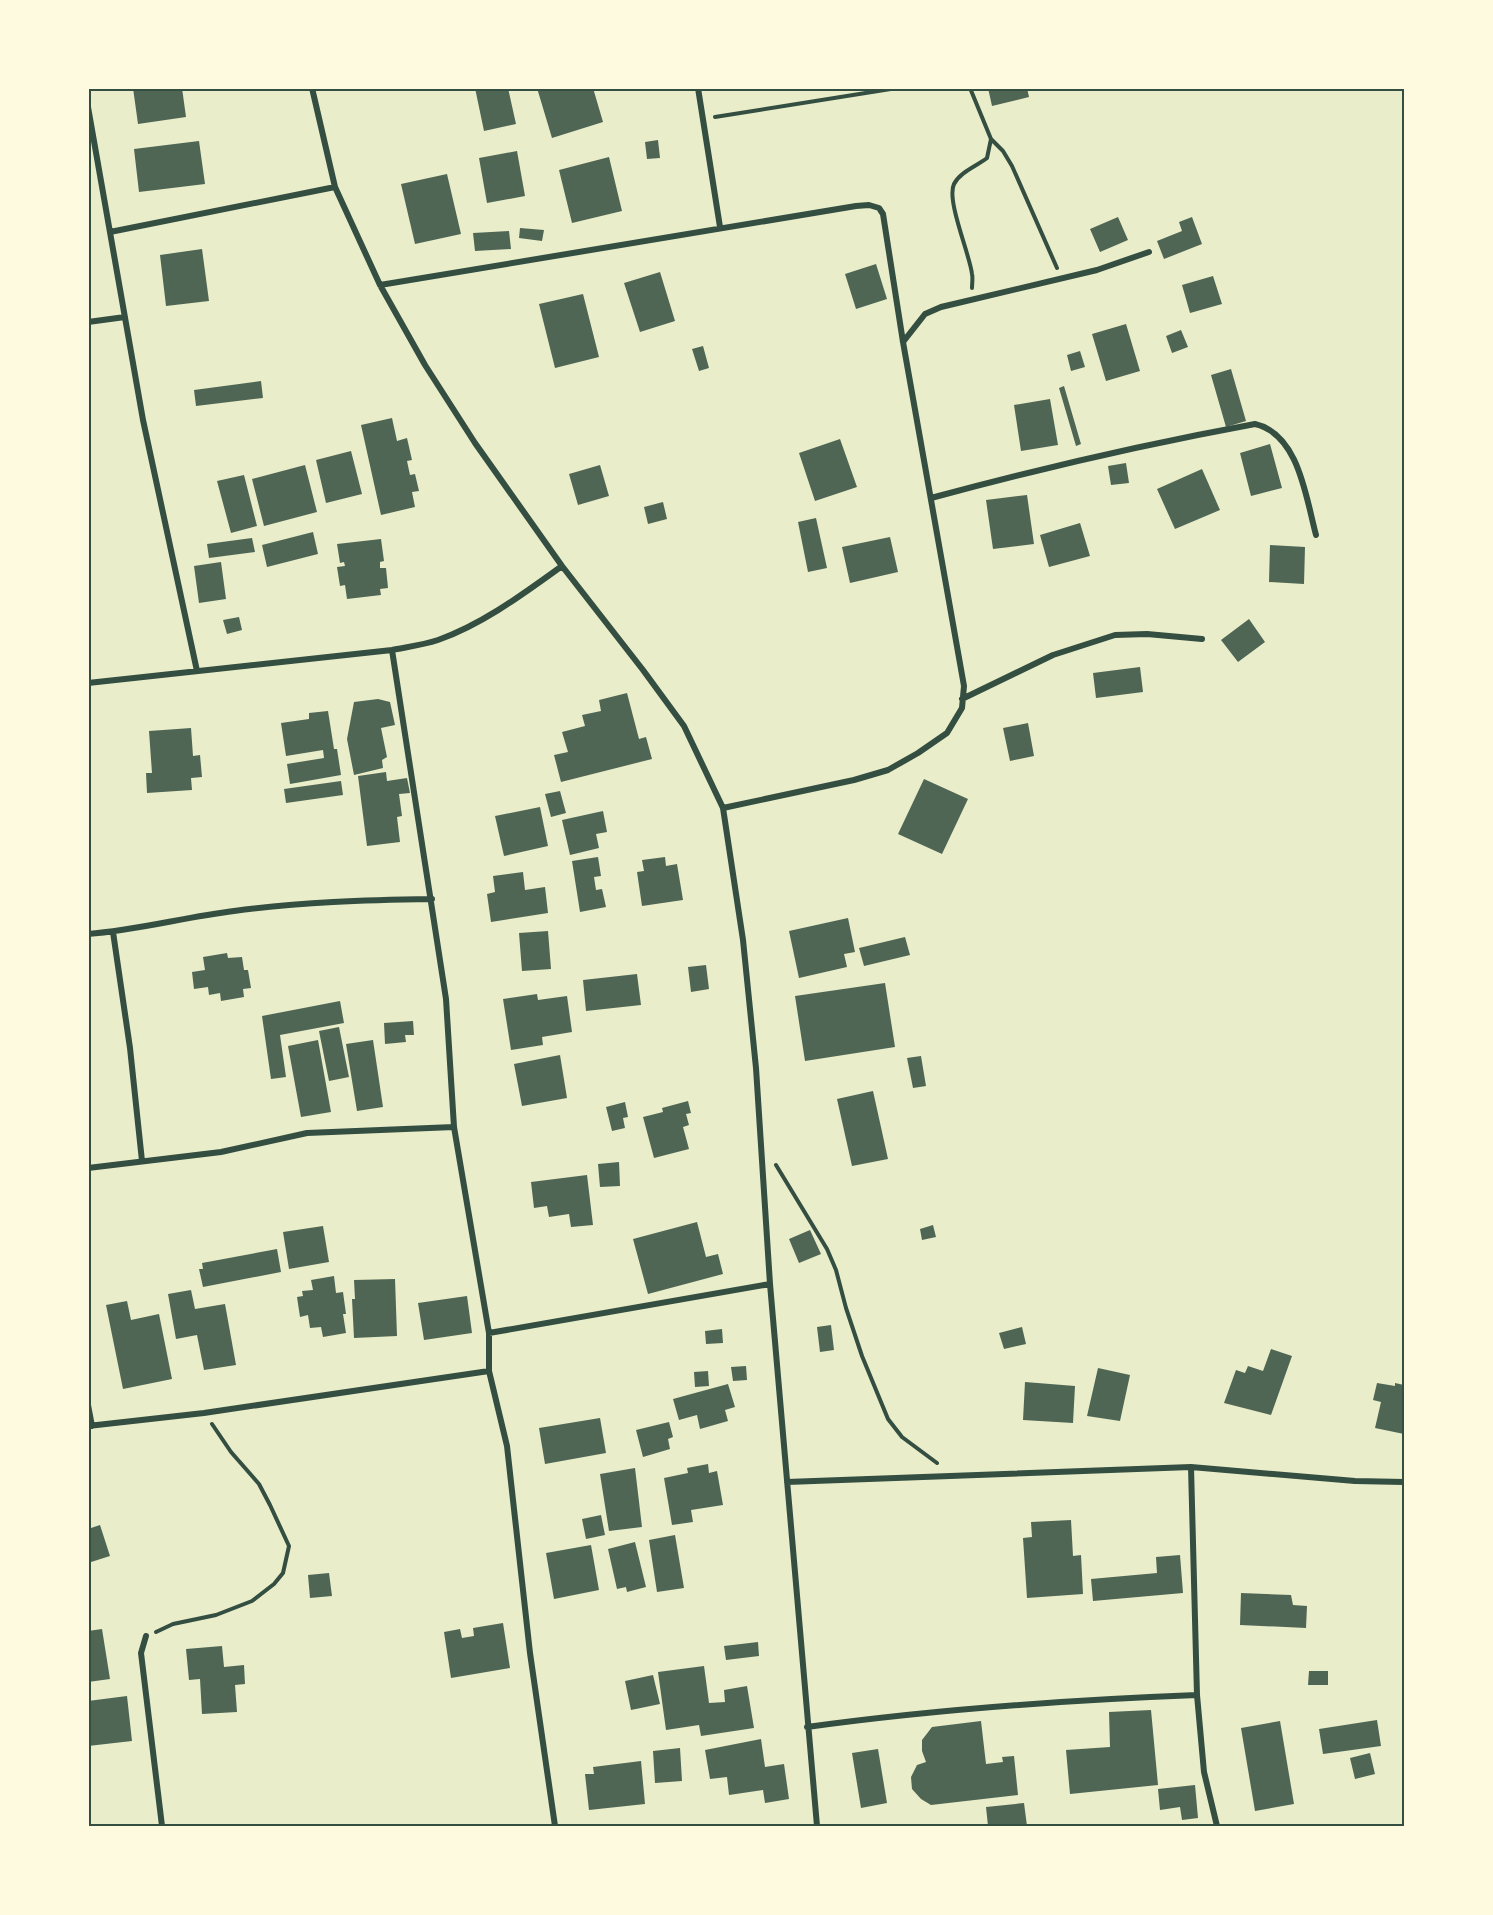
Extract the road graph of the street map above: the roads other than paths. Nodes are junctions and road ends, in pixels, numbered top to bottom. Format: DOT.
graph roads {
  1 [pos="312,88"];
  2 [pos="698,88"];
  3 [pos="88,107"];
  4 [pos="335,187"];
  5 [pos="720,227"];
  6 [pos="110,232"];
  7 [pos="1149,252"];
  8 [pos="380,285"];
  9 [pos="125,317"];
  10 [pos="88,322"];
  11 [pos="903,342"];
  12 [pos="931,498"];
  13 [pos="1316,535"];
  14 [pos="562,566"];
  15 [pos="1202,639"];
  16 [pos="392,650"];
  17 [pos="197,671"];
  18 [pos="88,683"];
  19 [pos="962,699"];
  20 [pos="723,808"];
  21 [pos="432,899"];
  22 [pos="113,932"];
  23 [pos="88,934"];
  24 [pos="454,1127"];
  25 [pos="142,1161"];
  26 [pos="88,1168"];
  27 [pos="770,1284"];
  28 [pos="489,1333"];
  29 [pos="489,1371"];
  30 [pos="88,1405"];
  31 [pos="90,1426"];
  32 [pos="1191,1467"];
  33 [pos="787,1482"];
  34 [pos="1404,1482"];
  35 [pos="146,1636"];
  36 [pos="1197,1695"];
  37 [pos="807,1727"];
  38 [pos="162,1827"];
  39 [pos="555,1827"];
  40 [pos="817,1827"];
  41 [pos="1217,1827"];
  1 -- 4 [label="street"];
  2 -- 5 [label="street"];
  3 -- 6 [label="street"];
  4 -- 6 [label="street"];
  4 -- 8 [label="street"];
  5 -- 8 [label="street"];
  5 -- 11 [label="street"];
  6 -- 9 [label="street"];
  7 -- 11 [label="street"];
  8 -- 14 [label="street"];
  9 -- 10 [label="street"];
  9 -- 17 [label="street"];
  11 -- 12 [label="street"];
  12 -- 13 [label="street"];
  12 -- 19 [label="street"];
  14 -- 16 [label="street"];
  14 -- 20 [label="street"];
  15 -- 19 [label="street"];
  16 -- 17 [label="street"];
  16 -- 21 [label="street"];
  17 -- 18 [label="street"];
  19 -- 20 [label="street"];
  20 -- 27 [label="street"];
  21 -- 22 [label="street"];
  21 -- 24 [label="street"];
  22 -- 23 [label="street"];
  22 -- 25 [label="street"];
  24 -- 25 [label="street"];
  24 -- 28 [label="street"];
  25 -- 26 [label="street"];
  27 -- 28 [label="street"];
  27 -- 33 [label="street"];
  28 -- 29 [label="street"];
  29 -- 31 [label="street"];
  29 -- 39 [label="street"];
  30 -- 31 [label="street"];
  32 -- 33 [label="street"];
  32 -- 34 [label="street"];
  32 -- 36 [label="street"];
  33 -- 37 [label="street"];
  35 -- 38 [label="street"];
  36 -- 37 [label="street"];
  36 -- 41 [label="street"];
  37 -- 40 [label="street"];
}
